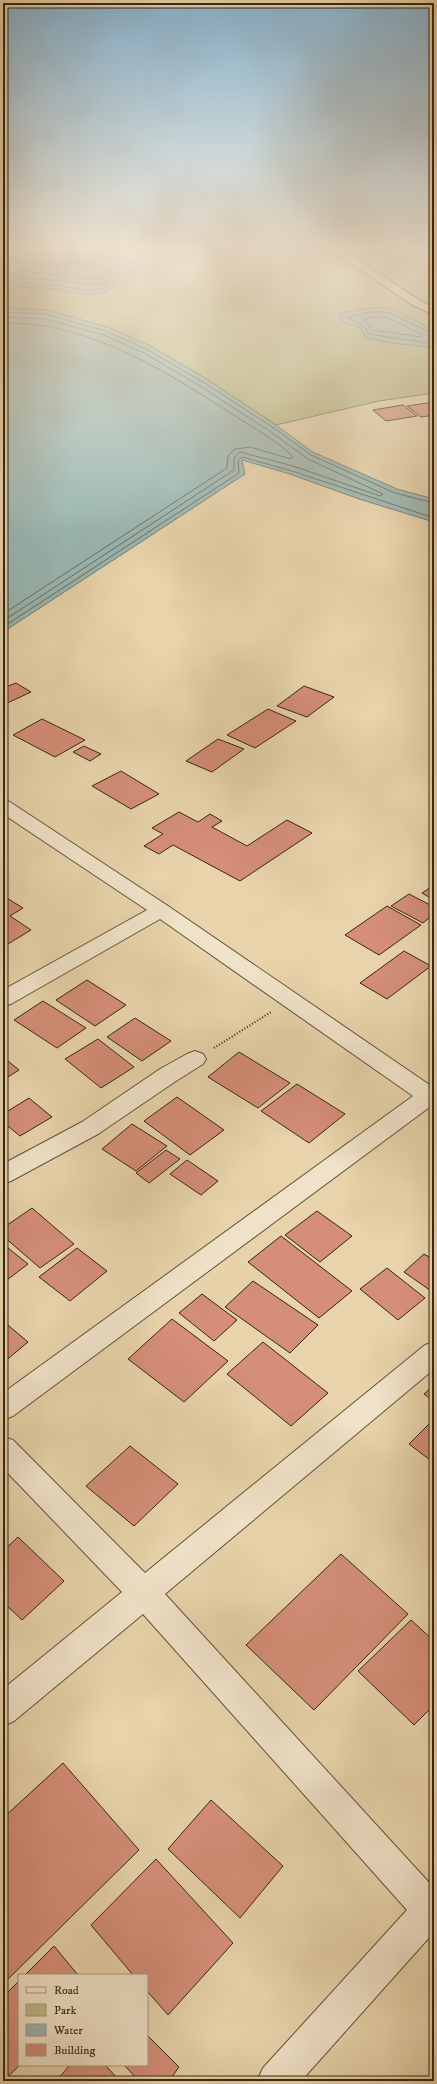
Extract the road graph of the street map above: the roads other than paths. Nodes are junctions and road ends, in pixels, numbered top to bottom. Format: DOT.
graph roads {
  1 [pos="3,806"];
  2 [pos="161,910"];
  3 [pos="3,999"];
  4 [pos="195,1060"];
  5 [pos="432,1098"];
  6 [pos="3,1175"];
  7 [pos="434,1353"];
  8 [pos="3,1408"];
  9 [pos="3,1449"];
  10 [pos="144,1593"];
  11 [pos="3,1710"];
  12 [pos="433,1910"];
  13 [pos="276,2081"];
  1 -- 2 [label="street"];
  2 -- 3 [label="street"];
  2 -- 5 [label="street"];
  4 -- 6 [label="street"];
  5 -- 8 [label="street"];
  7 -- 10 [label="street"];
  9 -- 10 [label="street"];
  10 -- 11 [label="street"];
  10 -- 12 [label="street"];
  12 -- 13 [label="street"];
}
